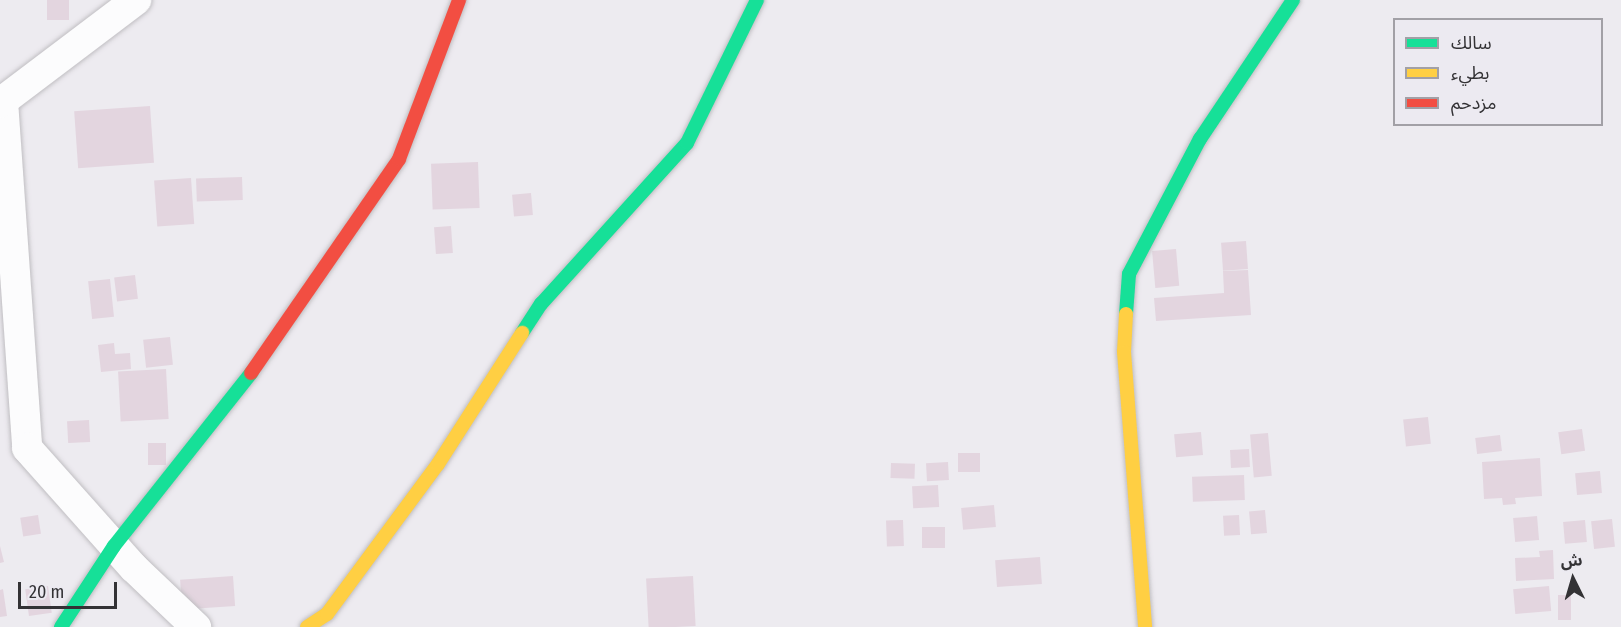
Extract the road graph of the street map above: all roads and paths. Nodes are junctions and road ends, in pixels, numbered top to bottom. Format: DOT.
graph roads {
  1 [pos="136,0"];
  2 [pos="459,0"];
  3 [pos="757,0"];
  4 [pos="1293,0"];
  5 [pos="2,102"];
  6 [pos="114,546"];
  7 [pos="61,627"];
  8 [pos="196,627"];
  9 [pos="307,627"];
  10 [pos="1145,627"];
  1 -- 5 [label="street"];
  2 -- 6 [label="street"];
  3 -- 9 [label="street"];
  4 -- 10 [label="street"];
  5 -- 6 [label="street"];
  6 -- 7 [label="street"];
  6 -- 8 [label="street"];
}
